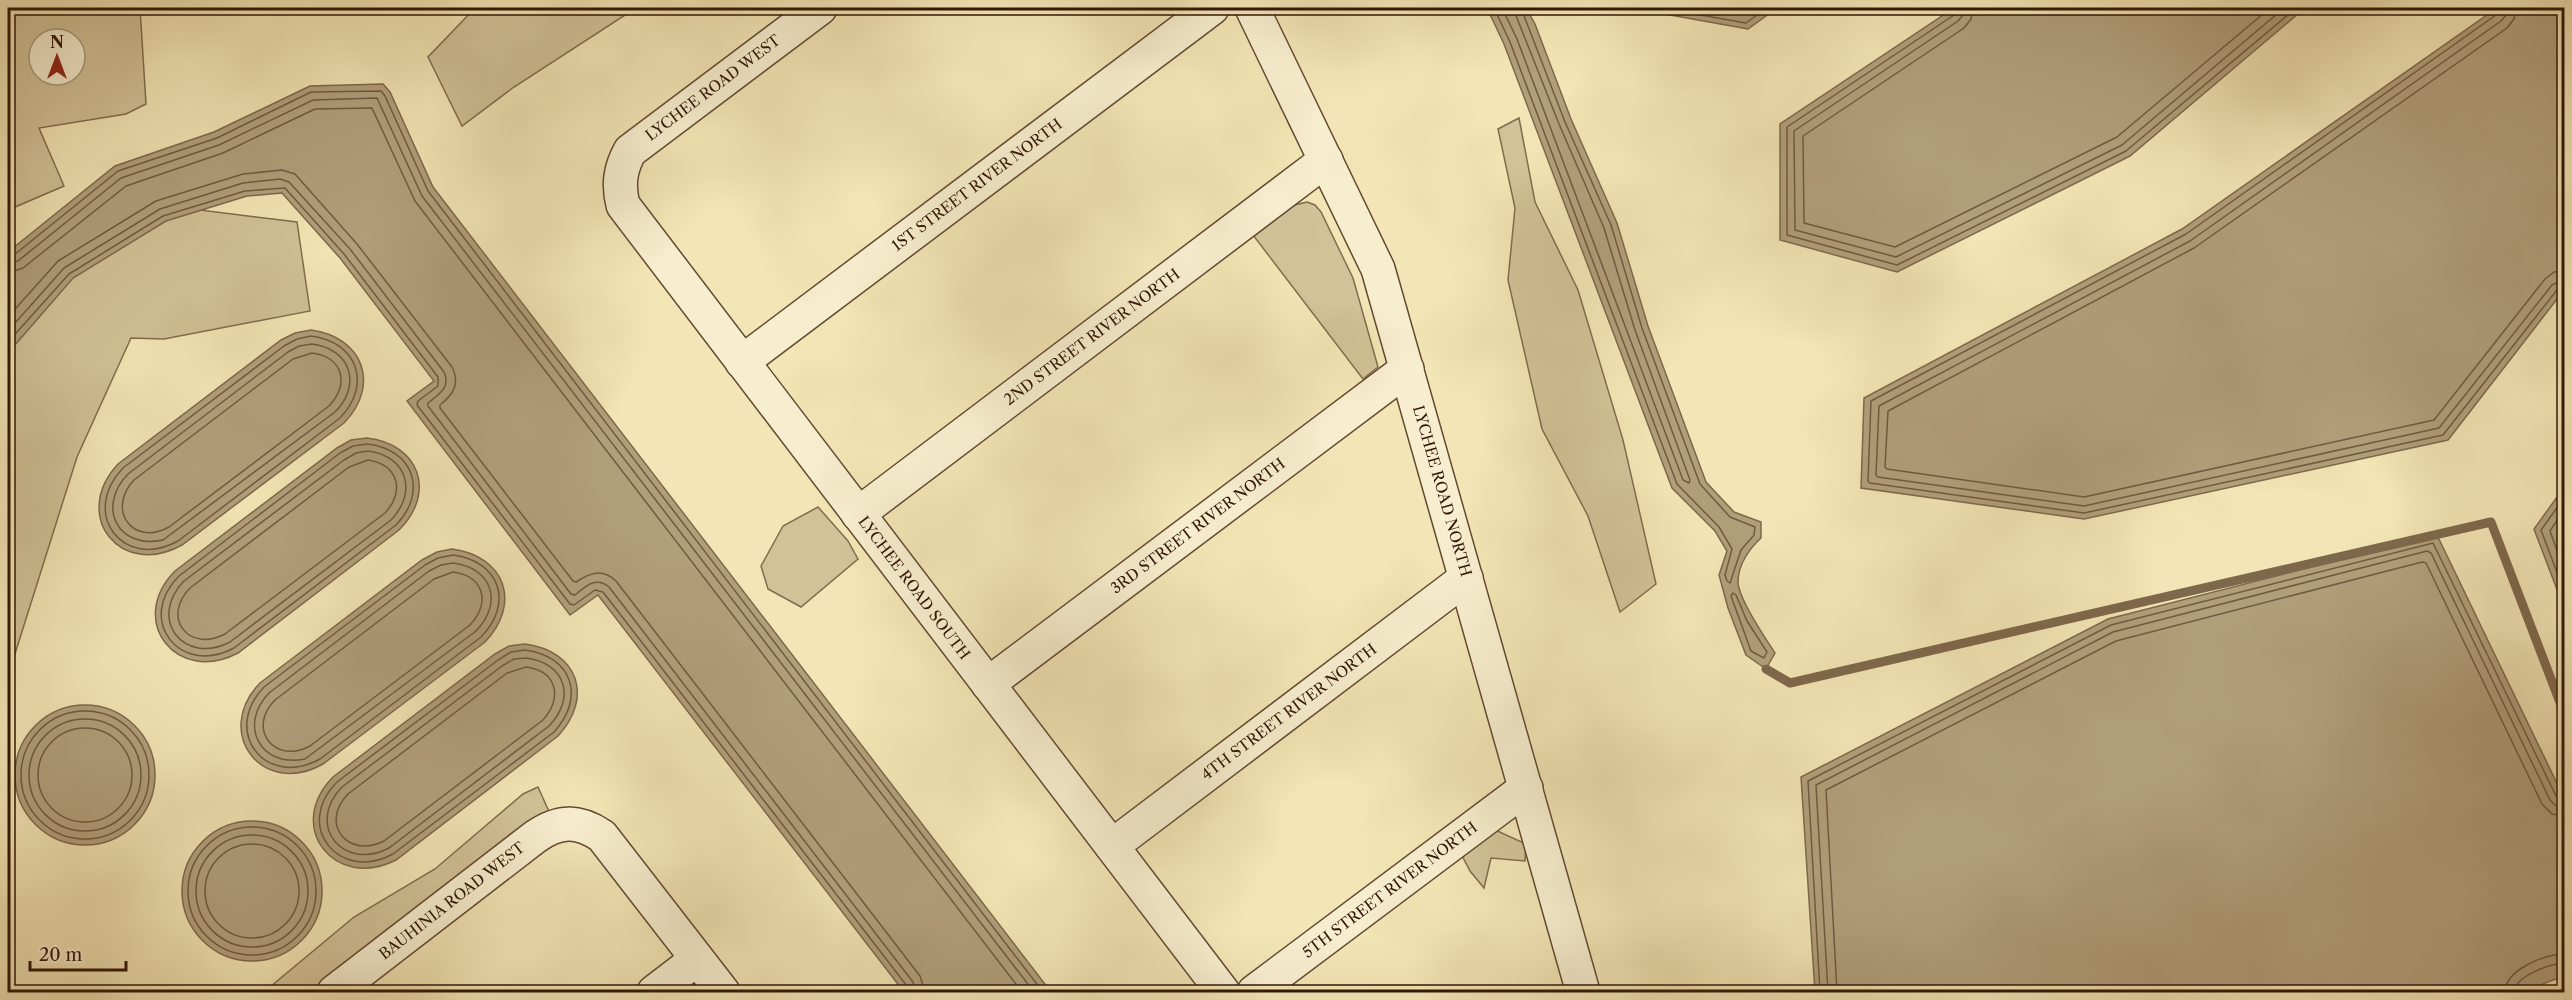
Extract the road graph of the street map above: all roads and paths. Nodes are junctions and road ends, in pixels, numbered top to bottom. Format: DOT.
graph roads {
  1 [pos="820,8"];
  2 [pos="1212,8"];
  3 [pos="1252,8"];
  4 [pos="1326,160"];
  5 [pos="620,177"];
  6 [pos="742,362"];
  7 [pos="1407,369"];
  8 [pos="858,514"];
  9 [pos="1466,578"];
  10 [pos="988,684"];
  11 [pos="1526,788"];
  12 [pos="1112,846"];
  13 [pos="697,959"];
  14 [pos="334,993"];
  15 [pos="654,993"];
  16 [pos="723,993"];
  17 [pos="1223,993"];
  18 [pos="1254,993"];
  19 [pos="1583,993"];
  1 -- 5 [label="street, LYCHEE ROAD WEST"];
  2 -- 6 [label="street, 1ST STREET RIVER NORTH"];
  3 -- 4 [label="street, LYCHEE ROAD NORTH"];
  4 -- 7 [label="street, LYCHEE ROAD NORTH"];
  4 -- 8 [label="street, 2ND STREET RIVER NORTH"];
  5 -- 6 [label="street, LYCHEE ROAD SOUTH"];
  6 -- 8 [label="street, LYCHEE ROAD SOUTH"];
  7 -- 9 [label="street, LYCHEE ROAD NORTH"];
  7 -- 10 [label="street, 3RD STREET RIVER NORTH"];
  8 -- 10 [label="street, LYCHEE ROAD SOUTH"];
  9 -- 11 [label="street, LYCHEE ROAD NORTH"];
  9 -- 12 [label="street, 4TH STREET RIVER NORTH"];
  10 -- 12 [label="street, LYCHEE ROAD SOUTH"];
  11 -- 18 [label="street, 5TH STREET RIVER NORTH"];
  11 -- 19 [label="street, LYCHEE ROAD NORTH"];
  12 -- 17 [label="street, LYCHEE ROAD SOUTH"];
  13 -- 14 [label="street, BAUHINIA ROAD WEST"];
  13 -- 15 [label="street"];
  13 -- 16 [label="street"];
}
